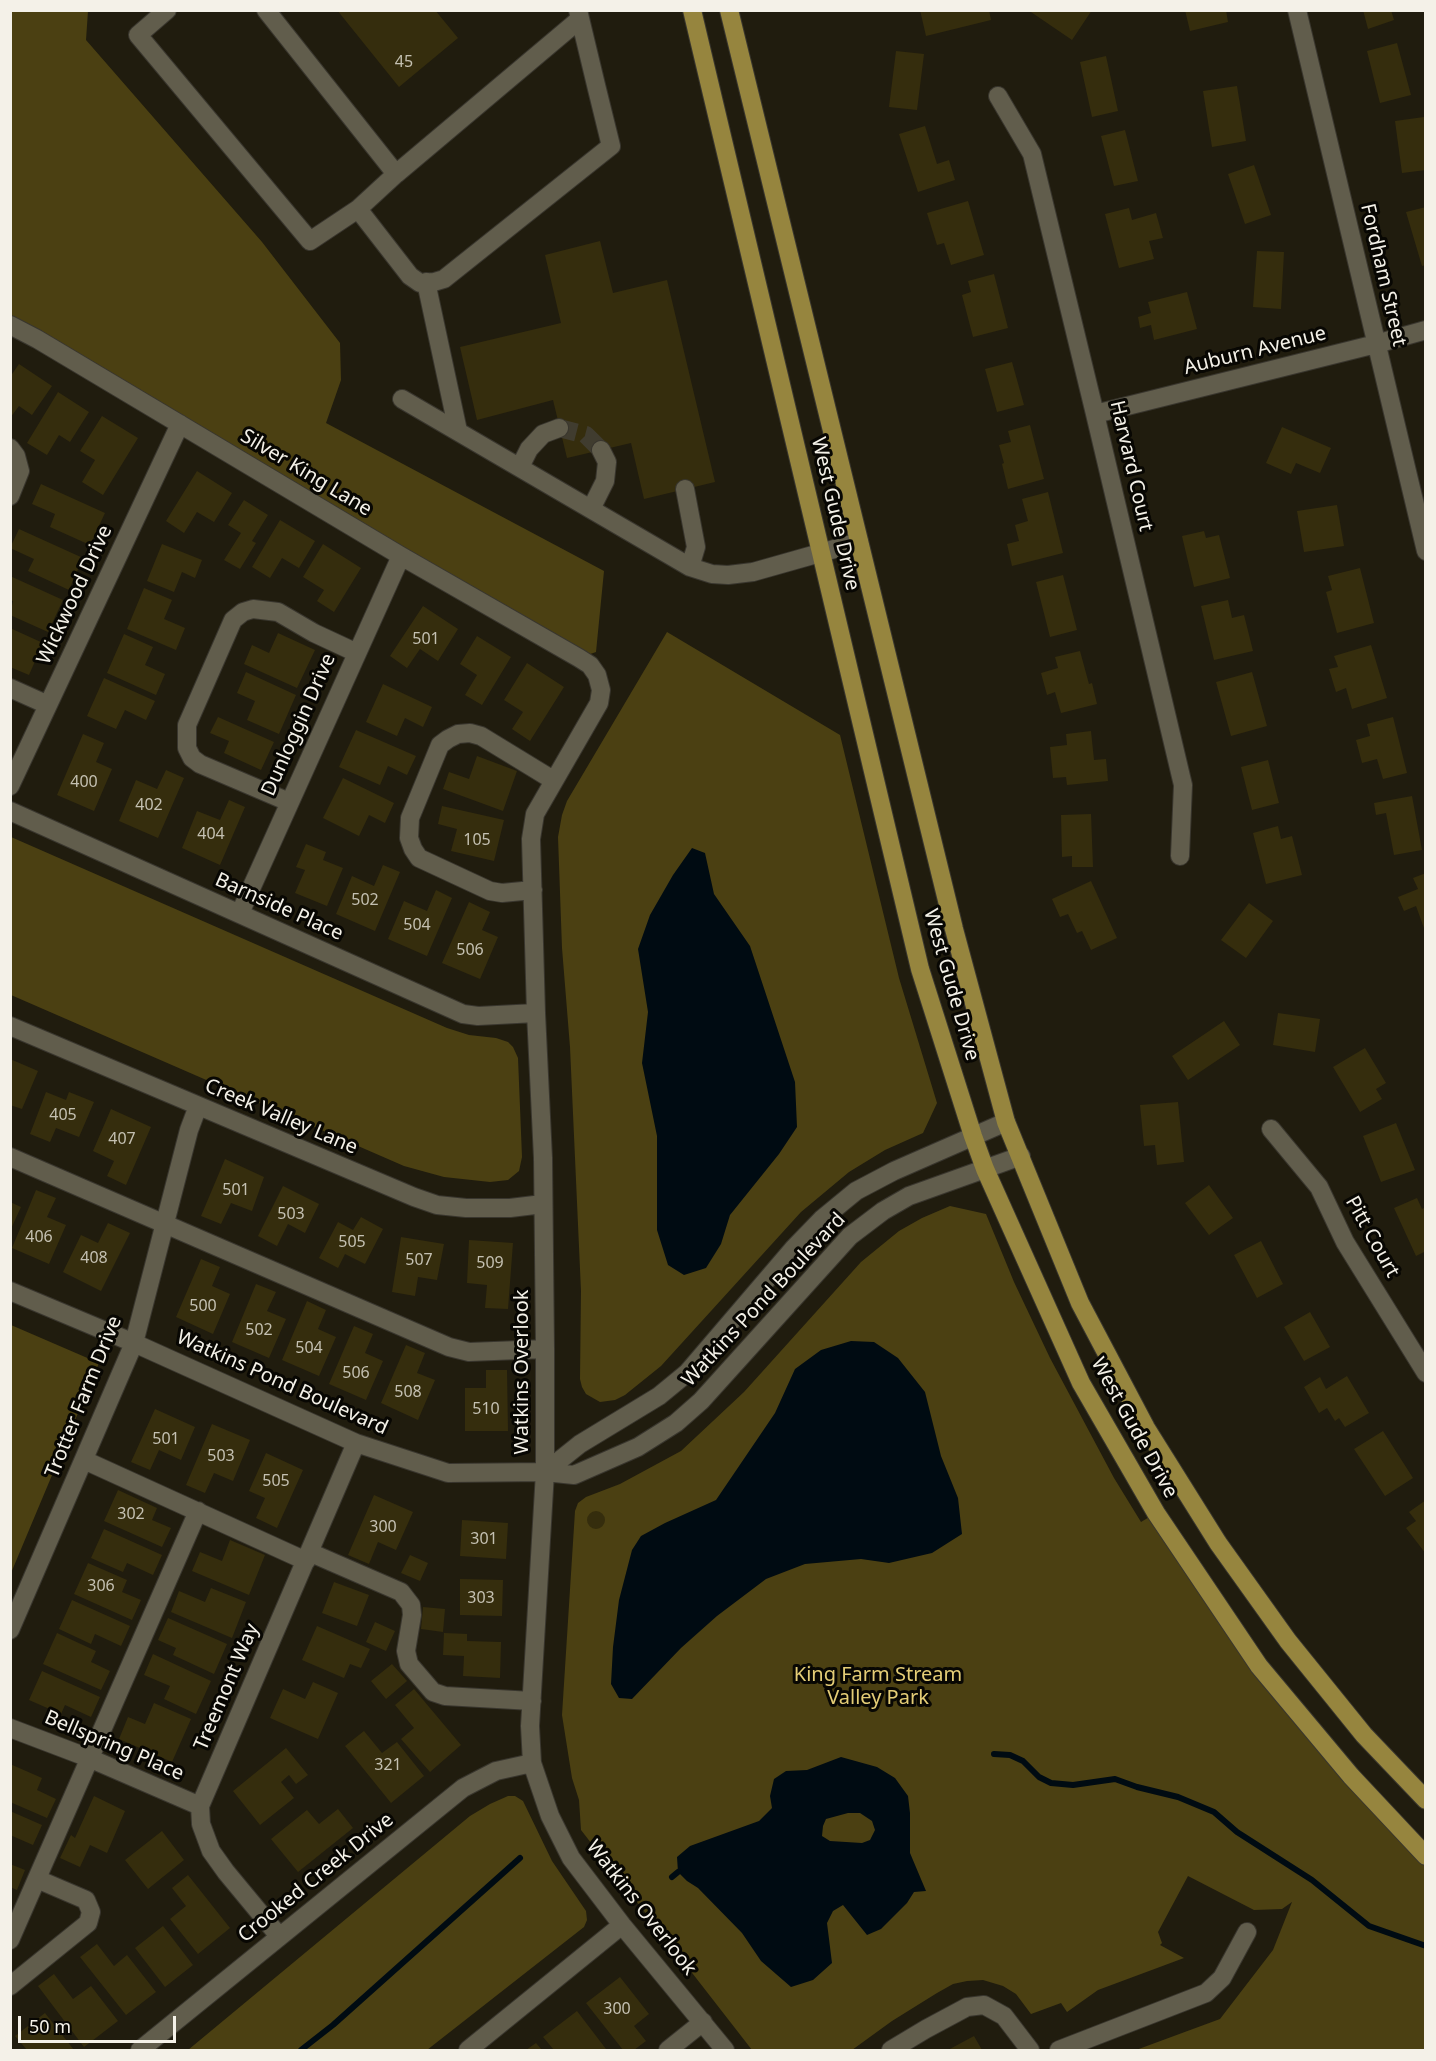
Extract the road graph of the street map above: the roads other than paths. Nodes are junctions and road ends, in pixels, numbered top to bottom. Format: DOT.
graph roads {
  1 [pos="166,10"];
  2 [pos="266,10"];
  3 [pos="693,10"];
  4 [pos="729,10"];
  5 [pos="1297,10"];
  6 [pos="579,15"];
  7 [pos="998,96"];
  8 [pos="396,174"];
  9 [pos="358,209"];
  10 [pos="426,282"];
  11 [pos="10,325"];
  12 [pos="1425,330"];
  13 [pos="1376,344"];
  14 [pos="402,399"];
  15 [pos="1095,414"];
  16 [pos="180,424"];
  17 [pos="560,428"];
  18 [pos="458,431"];
  19 [pos="10,448"];
  20 [pos="601,450"];
  21 [pos="520,468"];
  22 [pos="685,489"];
  23 [pos="10,496"];
  24 [pos="591,509"];
  25 [pos="859,542"];
  26 [pos="1425,550"];
  27 [pos="821,553"];
  28 [pos="401,556"];
  29 [pos="690,567"];
  30 [pos="357,653"];
  31 [pos="579,658"];
  32 [pos="10,688"];
  33 [pos="48,705"];
  34 [pos="553,780"];
  35 [pos="10,786"];
  36 [pos="289,802"];
  37 [pos="10,811"];
  38 [pos="1180,855"];
  39 [pos="533,890"];
  40 [pos="240,913"];
  41 [pos="536,1013"];
  42 [pos="10,1026"];
  43 [pos="198,1106"];
  44 [pos="1006,1122"];
  45 [pos="1271,1129"];
  46 [pos="973,1136"];
  47 [pos="1021,1156"];
  48 [pos="10,1157"];
  49 [pos="985,1169"];
  50 [pos="543,1204"];
  51 [pos="165,1226"];
  52 [pos="10,1291"];
  53 [pos="134,1343"];
  54 [pos="545,1349"];
  55 [pos="1425,1373"];
  56 [pos="356,1443"];
  57 [pos="84,1460"];
  58 [pos="545,1472"];
  59 [pos="198,1511"];
  60 [pos="308,1556"];
  61 [pos="10,1630"];
  62 [pos="532,1701"];
  63 [pos="10,1728"];
  64 [pos="89,1758"];
  65 [pos="532,1762"];
  66 [pos="1425,1800"];
  67 [pos="200,1806"];
  68 [pos="1425,1856"];
  69 [pos="37,1879"];
  70 [pos="622,1925"];
  71 [pos="1247,1932"];
  72 [pos="279,1936"];
  73 [pos="10,1940"];
  74 [pos="10,1986"];
  75 [pos="703,2022"];
  76 [pos="140,2050"];
  77 [pos="468,2050"];
  78 [pos="668,2050"];
  79 [pos="725,2050"];
  80 [pos="891,2050"];
  81 [pos="1030,2050"];
  82 [pos="1059,2050"];
  1 -- 9 [label="street"];
  2 -- 8 [label="street"];
  3 -- 27 [label="main road, West Gude Drive"];
  4 -- 25 [label="main road, West Gude Drive"];
  5 -- 13 [label="street, Fordham Street"];
  6 -- 8 [label="street"];
  6 -- 10 [label="street"];
  7 -- 15 [label="street, Harvard Court"];
  8 -- 9 [label="street"];
  9 -- 10 [label="street"];
  10 -- 18 [label="street"];
  11 -- 16 [label="street, Silver King Lane"];
  12 -- 13 [label="street, Auburn Avenue"];
  13 -- 15 [label="street, Auburn Avenue"];
  13 -- 26 [label="street, Fordham Street"];
  14 -- 18 [label="street"];
  15 -- 38 [label="street, Harvard Court"];
  16 -- 28 [label="street, Silver King Lane"];
  16 -- 33 [label="street, Wickwood Drive"];
  17 -- 21 [label="street"];
  18 -- 21 [label="street"];
  19 -- 23 [label="street"];
  20 -- 24 [label="street"];
  21 -- 24 [label="street"];
  22 -- 29 [label="street"];
  24 -- 29 [label="street"];
  25 -- 27 [label="street"];
  25 -- 44 [label="main road, West Gude Drive"];
  27 -- 29 [label="street"];
  27 -- 46 [label="main road, West Gude Drive"];
  28 -- 30 [label="street, Dunloggin Drive"];
  28 -- 31 [label="street, Silver King Lane"];
  30 -- 36 [label="street, Dunloggin Drive"];
  30 -- 36 [label="street"];
  31 -- 34 [label="street, Watkins Overlook"];
  32 -- 33 [label="street"];
  33 -- 35 [label="street, Wickwood Drive"];
  34 -- 39 [label="street, Watkins Overlook"];
  34 -- 39 [label="street"];
  36 -- 40 [label="street, Dunloggin Drive"];
  37 -- 40 [label="street, Barnside Place"];
  39 -- 41 [label="street, Watkins Overlook"];
  40 -- 41 [label="street, Barnside Place"];
  41 -- 50 [label="street, Watkins Overlook"];
  42 -- 43 [label="street, Creek Valley Lane"];
  43 -- 50 [label="street, Creek Valley Lane"];
  43 -- 51 [label="street, Trotter Farm Drive"];
  44 -- 46 [label="street, Watkins Pond Boulevard"];
  44 -- 47 [label="main road, West Gude Drive"];
  45 -- 55 [label="street, Pitt Court"];
  46 -- 49 [label="main road, West Gude Drive"];
  46 -- 58 [label="street, Watkins Pond Boulevard"];
  47 -- 49 [label="street, Watkins Pond Boulevard"];
  47 -- 66 [label="main road, West Gude Drive"];
  48 -- 51 [label="street"];
  49 -- 58 [label="street, Watkins Pond Boulevard"];
  49 -- 68 [label="main road, West Gude Drive"];
  50 -- 54 [label="street, Watkins Overlook"];
  51 -- 53 [label="street, Trotter Farm Drive"];
  51 -- 54 [label="street"];
  52 -- 53 [label="street, Watkins Pond Boulevard"];
  53 -- 56 [label="street, Watkins Pond Boulevard"];
  53 -- 57 [label="street, Trotter Farm Drive"];
  54 -- 58 [label="street, Watkins Overlook"];
  56 -- 58 [label="street, Watkins Pond Boulevard"];
  56 -- 60 [label="street, Treemont Way"];
  57 -- 59 [label="street"];
  57 -- 61 [label="street, Trotter Farm Drive"];
  58 -- 62 [label="street, Watkins Overlook"];
  59 -- 60 [label="street"];
  59 -- 64 [label="street"];
  60 -- 62 [label="street"];
  60 -- 67 [label="street, Treemont Way"];
  62 -- 65 [label="street, Watkins Overlook"];
  63 -- 64 [label="street, Bellspring Place"];
  64 -- 67 [label="street, Bellspring Place"];
  64 -- 69 [label="street"];
  65 -- 70 [label="street, Watkins Overlook"];
  65 -- 72 [label="street, Crooked Creek Drive"];
  67 -- 72 [label="street"];
  69 -- 73 [label="street"];
  69 -- 74 [label="street"];
  70 -- 75 [label="street, Watkins Overlook"];
  70 -- 77 [label="street"];
  71 -- 82 [label="street"];
  72 -- 76 [label="street, Crooked Creek Drive"];
  75 -- 78 [label="street"];
  75 -- 79 [label="street, Watkins Overlook"];
  80 -- 81 [label="street"];
}
